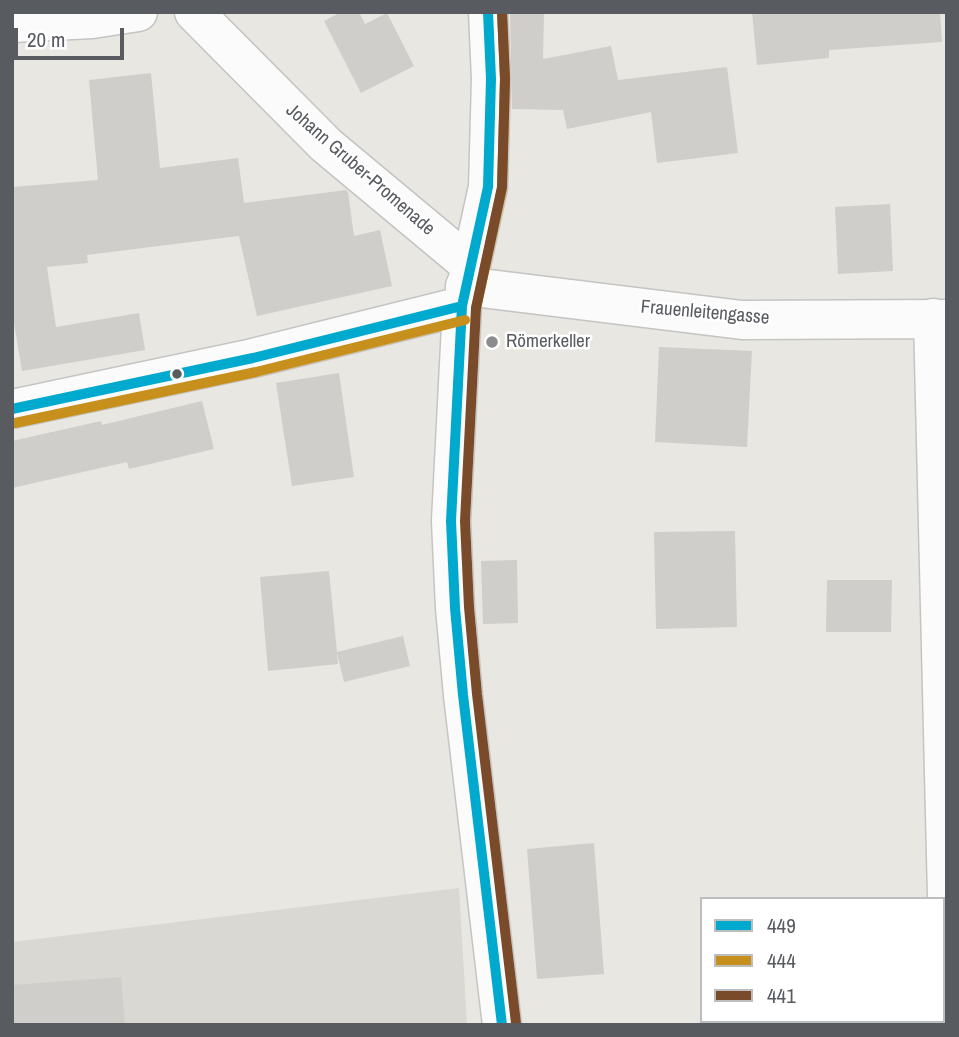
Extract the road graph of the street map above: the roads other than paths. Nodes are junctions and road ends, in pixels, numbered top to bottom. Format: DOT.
graph roads {
  1 [pos="138,12"];
  2 [pos="194,12"];
  3 [pos="488,12"];
  4 [pos="12,23"];
  5 [pos="465,286"];
  6 [pos="940,319"];
  7 [pos="12,409"];
  8 [pos="947,895"];
  9 [pos="502,1025"];
  1 -- 4 [label="street"];
  2 -- 5 [label="street, Johann Gruber-Promenade"];
  3 -- 5 [label="street"];
  5 -- 6 [label="street, Frauenleitengasse"];
  5 -- 7 [label="street"];
  5 -- 9 [label="street"];
  6 -- 8 [label="street"];
}
